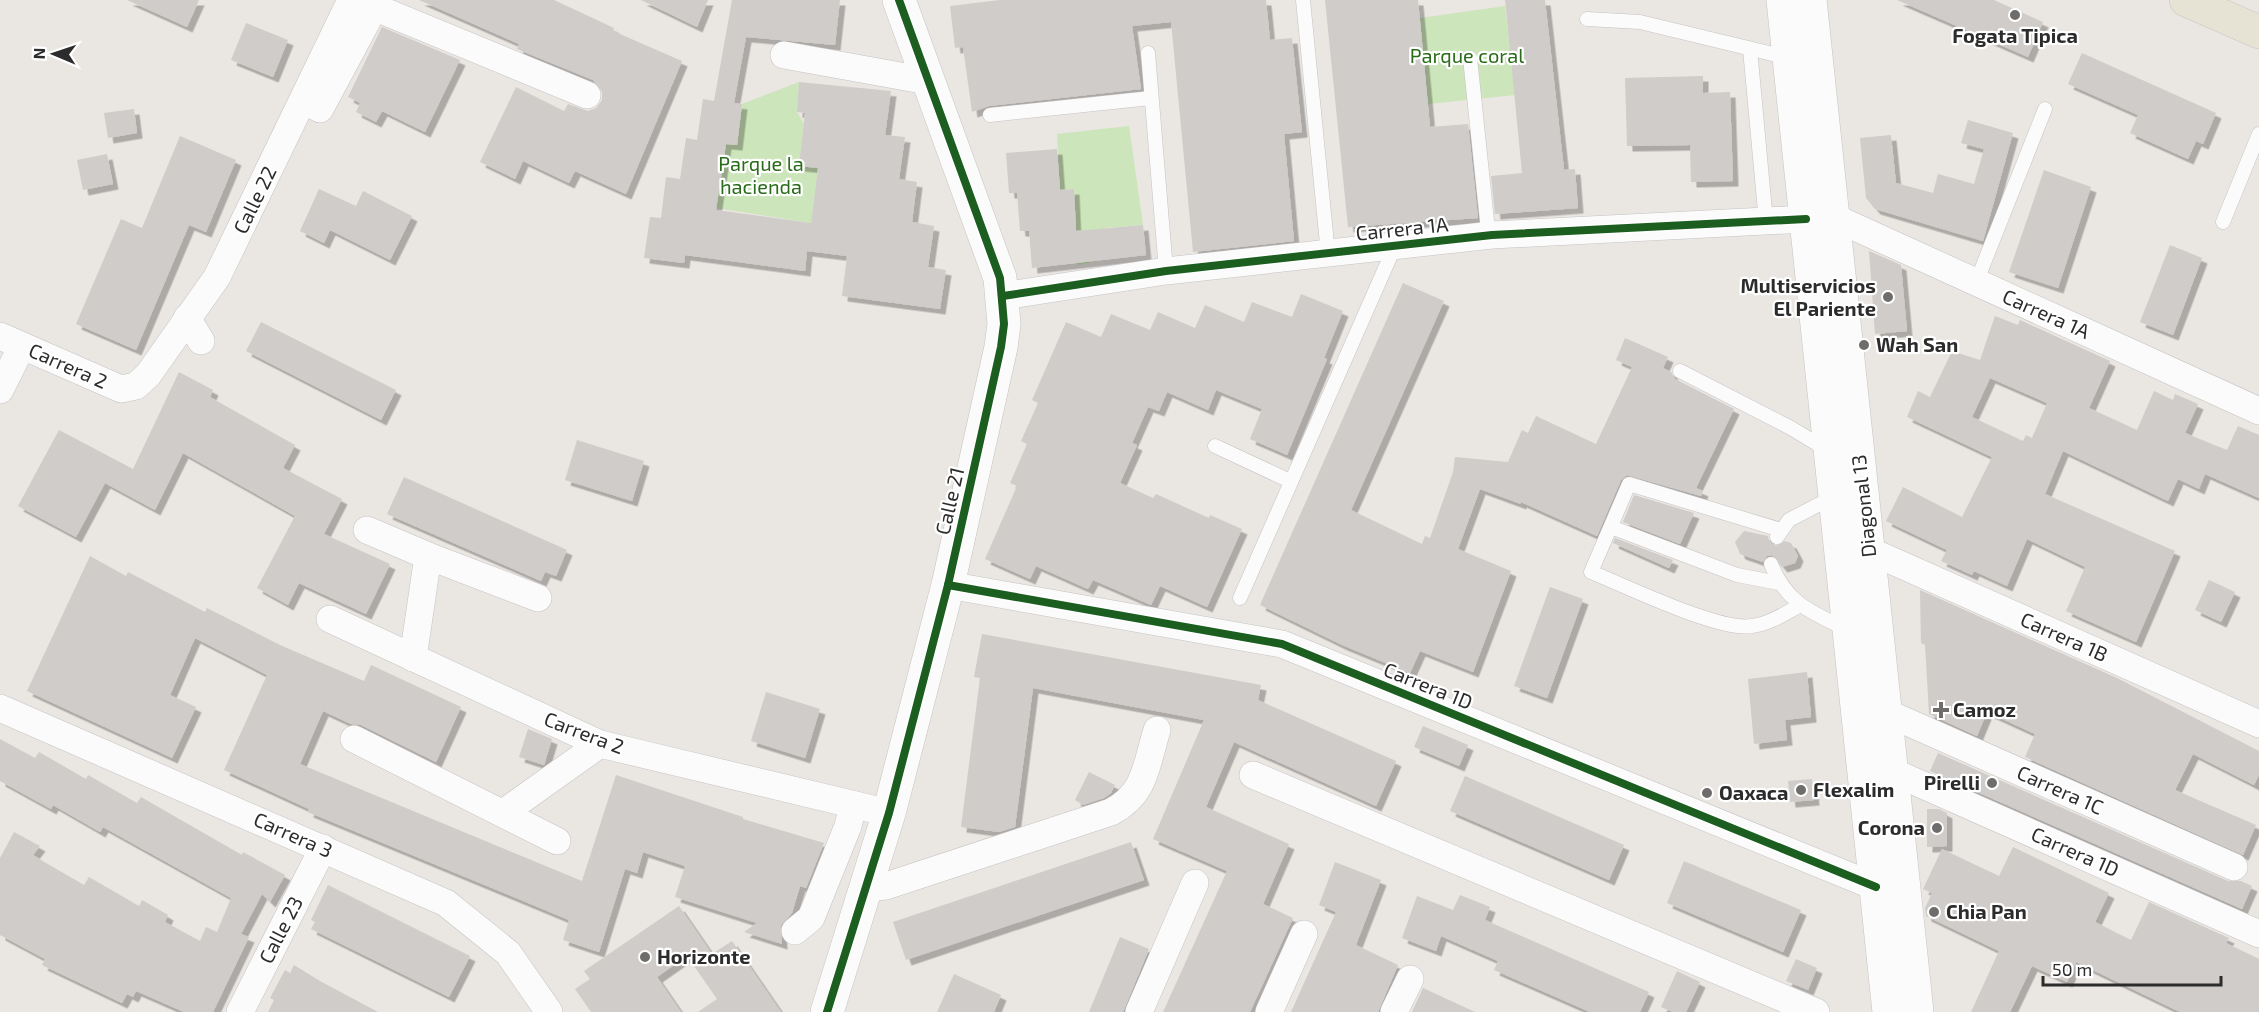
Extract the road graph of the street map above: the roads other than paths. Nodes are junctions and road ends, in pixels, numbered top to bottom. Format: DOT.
graph roads {
  1 [pos="899,0"];
  2 [pos="1303,0"];
  3 [pos="1783,0"];
  4 [pos="1810,0"];
  5 [pos="2186,0"];
  6 [pos="361,3"];
  7 [pos="1587,19"];
  8 [pos="2259,32"];
  9 [pos="1750,49"];
  10 [pos="1148,53"];
  11 [pos="784,55"];
  12 [pos="1470,58"];
  13 [pos="1789,58"];
  14 [pos="928,81"];
  15 [pos="587,95"];
  16 [pos="1151,98"];
  17 [pos="2045,109"];
  18 [pos="990,115"];
  19 [pos="2259,134"];
  20 [pos="1819,218"];
  21 [pos="1766,222"];
  22 [pos="2223,222"];
  23 [pos="1492,235"];
  24 [pos="1394,248"];
  25 [pos="1328,254"];
  26 [pos="1166,271"];
  27 [pos="1976,283"];
  28 [pos="1003,296"];
  29 [pos="187,318"];
  30 [pos="11,341"];
  31 [pos="201,341"];
  32 [pos="1680,371"];
  33 [pos="136,386"];
  34 [pos="0,390"];
  35 [pos="2259,411"];
  36 [pos="1215,446"];
  37 [pos="1830,452"];
  38 [pos="1290,481"];
  39 [pos="1835,496"];
  40 [pos="1611,527"];
  41 [pos="367,530"];
  42 [pos="1868,550"];
  43 [pos="428,556"];
  44 [pos="1771,564"];
  45 [pos="1779,583"];
  46 [pos="948,585"];
  47 [pos="1240,597"];
  48 [pos="538,598"];
  49 [pos="1799,606"];
  50 [pos="330,619"];
  51 [pos="1849,631"];
  52 [pos="413,658"];
  53 [pos="0,708"];
  54 [pos="1885,712"];
  55 [pos="2259,724"];
  56 [pos="1157,730"];
  57 [pos="354,740"];
  58 [pos="600,744"];
  59 [pos="1891,771"];
  60 [pos="1253,775"];
  61 [pos="853,805"];
  62 [pos="503,813"];
  63 [pos="889,813"];
  64 [pos="557,840"];
  65 [pos="322,848"];
  66 [pos="2234,867"];
  67 [pos="1196,883"];
  68 [pos="1876,887"];
  69 [pos="865,888"];
  70 [pos="795,931"];
  71 [pos="1304,934"];
  72 [pos="2259,934"];
  73 [pos="1410,979"];
  74 [pos="240,1012"];
  75 [pos="549,1012"];
  76 [pos="827,1012"];
  77 [pos="1139,1012"];
  78 [pos="1269,1012"];
  79 [pos="1394,1012"];
  80 [pos="1816,1012"];
  81 [pos="1889,1012"];
  82 [pos="1917,1012"];
  1 -- 14 [label="main road, Calle 21"];
  2 -- 25 [label="lane"];
  3 -- 13 [label="main road, Diagonal 13"];
  4 -- 20 [label="main road, Diagonal 13"];
  5 -- 8 [label="main road"];
  6 -- 15 [label="street"];
  6 -- 29 [label="street, Calle 22"];
  7 -- 9 [label="lane"];
  9 -- 13 [label="lane"];
  9 -- 21 [label="lane"];
  10 -- 16 [label="lane"];
  11 -- 14 [label="street"];
  12 -- 23 [label="lane"];
  13 -- 20 [label="main road, Diagonal 13"];
  14 -- 28 [label="main road, Calle 21"];
  16 -- 18 [label="lane"];
  16 -- 26 [label="lane"];
  17 -- 27 [label="lane"];
  19 -- 22 [label="lane"];
  20 -- 21 [label="street, Carrera 1A"];
  20 -- 27 [label="street, Carrera 1A"];
  20 -- 37 [label="main road, Diagonal 13"];
  20 -- 42 [label="main road, Diagonal 13"];
  21 -- 23 [label="street, Carrera 1A"];
  23 -- 24 [label="street, Carrera 1A"];
  24 -- 25 [label="street, Carrera 1A"];
  24 -- 38 [label="lane"];
  25 -- 26 [label="street, Carrera 1A"];
  26 -- 28 [label="street, Carrera 1A"];
  27 -- 35 [label="street, Carrera 1A"];
  28 -- 46 [label="main road, Calle 21"];
  29 -- 31 [label="street"];
  29 -- 33 [label="street, Calle 22"];
  30 -- 33 [label="street, Carrera 2"];
  30 -- 34 [label="street"];
  32 -- 37 [label="lane"];
  36 -- 38 [label="lane"];
  37 -- 39 [label="main road, Diagonal 13"];
  38 -- 47 [label="lane"];
  39 -- 40 [label="lane"];
  39 -- 51 [label="main road, Diagonal 13"];
  40 -- 45 [label="lane"];
  40 -- 49 [label="lane"];
  41 -- 43 [label="street"];
  42 -- 54 [label="main road, Diagonal 13"];
  42 -- 55 [label="street, Carrera 1B"];
  43 -- 48 [label="street"];
  43 -- 52 [label="street"];
  44 -- 45 [label="lane"];
  45 -- 49 [label="lane"];
  46 -- 63 [label="main road, Calle 21"];
  46 -- 68 [label="street, Carrera 1D"];
  49 -- 51 [label="lane"];
  50 -- 52 [label="street, Carrera 2"];
  51 -- 68 [label="main road, Diagonal 13"];
  52 -- 58 [label="street, Carrera 2"];
  53 -- 65 [label="street, Carrera 3"];
  54 -- 59 [label="main road, Diagonal 13"];
  54 -- 66 [label="street, Carrera 1C"];
  56 -- 69 [label="street"];
  57 -- 62 [label="street"];
  58 -- 61 [label="street, Carrera 2"];
  58 -- 62 [label="street"];
  59 -- 72 [label="street, Carrera 1D"];
  59 -- 82 [label="main road, Diagonal 13"];
  60 -- 80 [label="street"];
  61 -- 63 [label="street, Carrera 2"];
  61 -- 70 [label="street"];
  62 -- 64 [label="street"];
  63 -- 69 [label="main road, Calle 21"];
  65 -- 74 [label="street, Calle 23"];
  65 -- 75 [label="street, Carrera 3"];
  67 -- 77 [label="street"];
  68 -- 81 [label="main road, Diagonal 13"];
  69 -- 76 [label="main road, Calle 21"];
  71 -- 78 [label="street"];
  73 -- 79 [label="street"];
}
